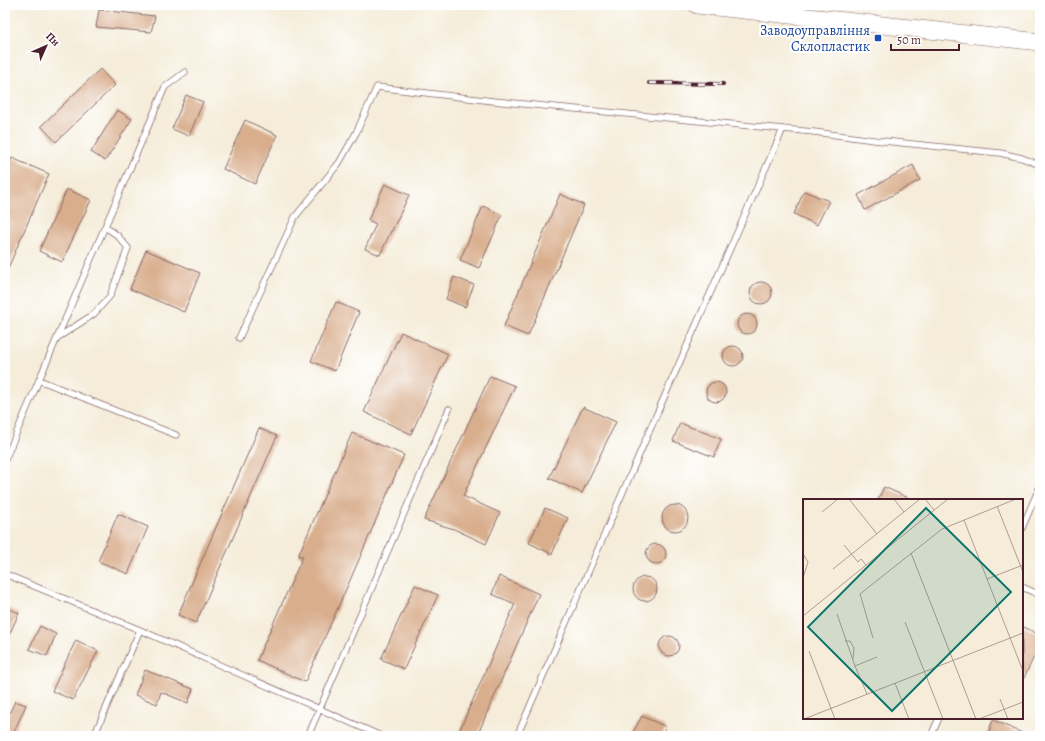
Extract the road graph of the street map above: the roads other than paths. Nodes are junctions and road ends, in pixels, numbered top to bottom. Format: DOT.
graph roads {
  1 [pos="697,5"];
  2 [pos="718,6"];
  3 [pos="1040,42"];
  4 [pos="185,72"];
  5 [pos="783,129"];
  6 [pos="1040,165"];
  7 [pos="105,227"];
  8 [pos="57,338"];
  9 [pos="239,338"];
  10 [pos="39,380"];
  11 [pos="449,409"];
  12 [pos="176,435"];
  13 [pos="5,460"];
  14 [pos="1040,486"];
  15 [pos="1023,526"];
  16 [pos="5,574"];
  17 [pos="1023,588"];
  18 [pos="1040,596"];
  19 [pos="140,630"];
  20 [pos="320,709"];
  21 [pos="939,719"];
  22 [pos="94,736"];
  23 [pos="308,736"];
  24 [pos="381,736"];
  25 [pos="517,736"];
  26 [pos="931,736"];
  1 -- 2 [label="main road"];
  2 -- 3 [label="main road"];
  4 -- 7 [label="lane"];
  5 -- 6 [label="lane"];
  5 -- 9 [label="lane"];
  5 -- 25 [label="lane"];
  7 -- 8 [label="lane"];
  7 -- 8 [label="lane"];
  8 -- 10 [label="lane"];
  10 -- 12 [label="lane"];
  10 -- 13 [label="lane"];
  11 -- 20 [label="lane"];
  14 -- 15 [label="lane"];
  16 -- 19 [label="lane"];
  17 -- 18 [label="lane"];
  19 -- 20 [label="lane"];
  19 -- 22 [label="lane"];
  20 -- 23 [label="lane"];
  20 -- 24 [label="lane"];
  21 -- 26 [label="lane"];
}
